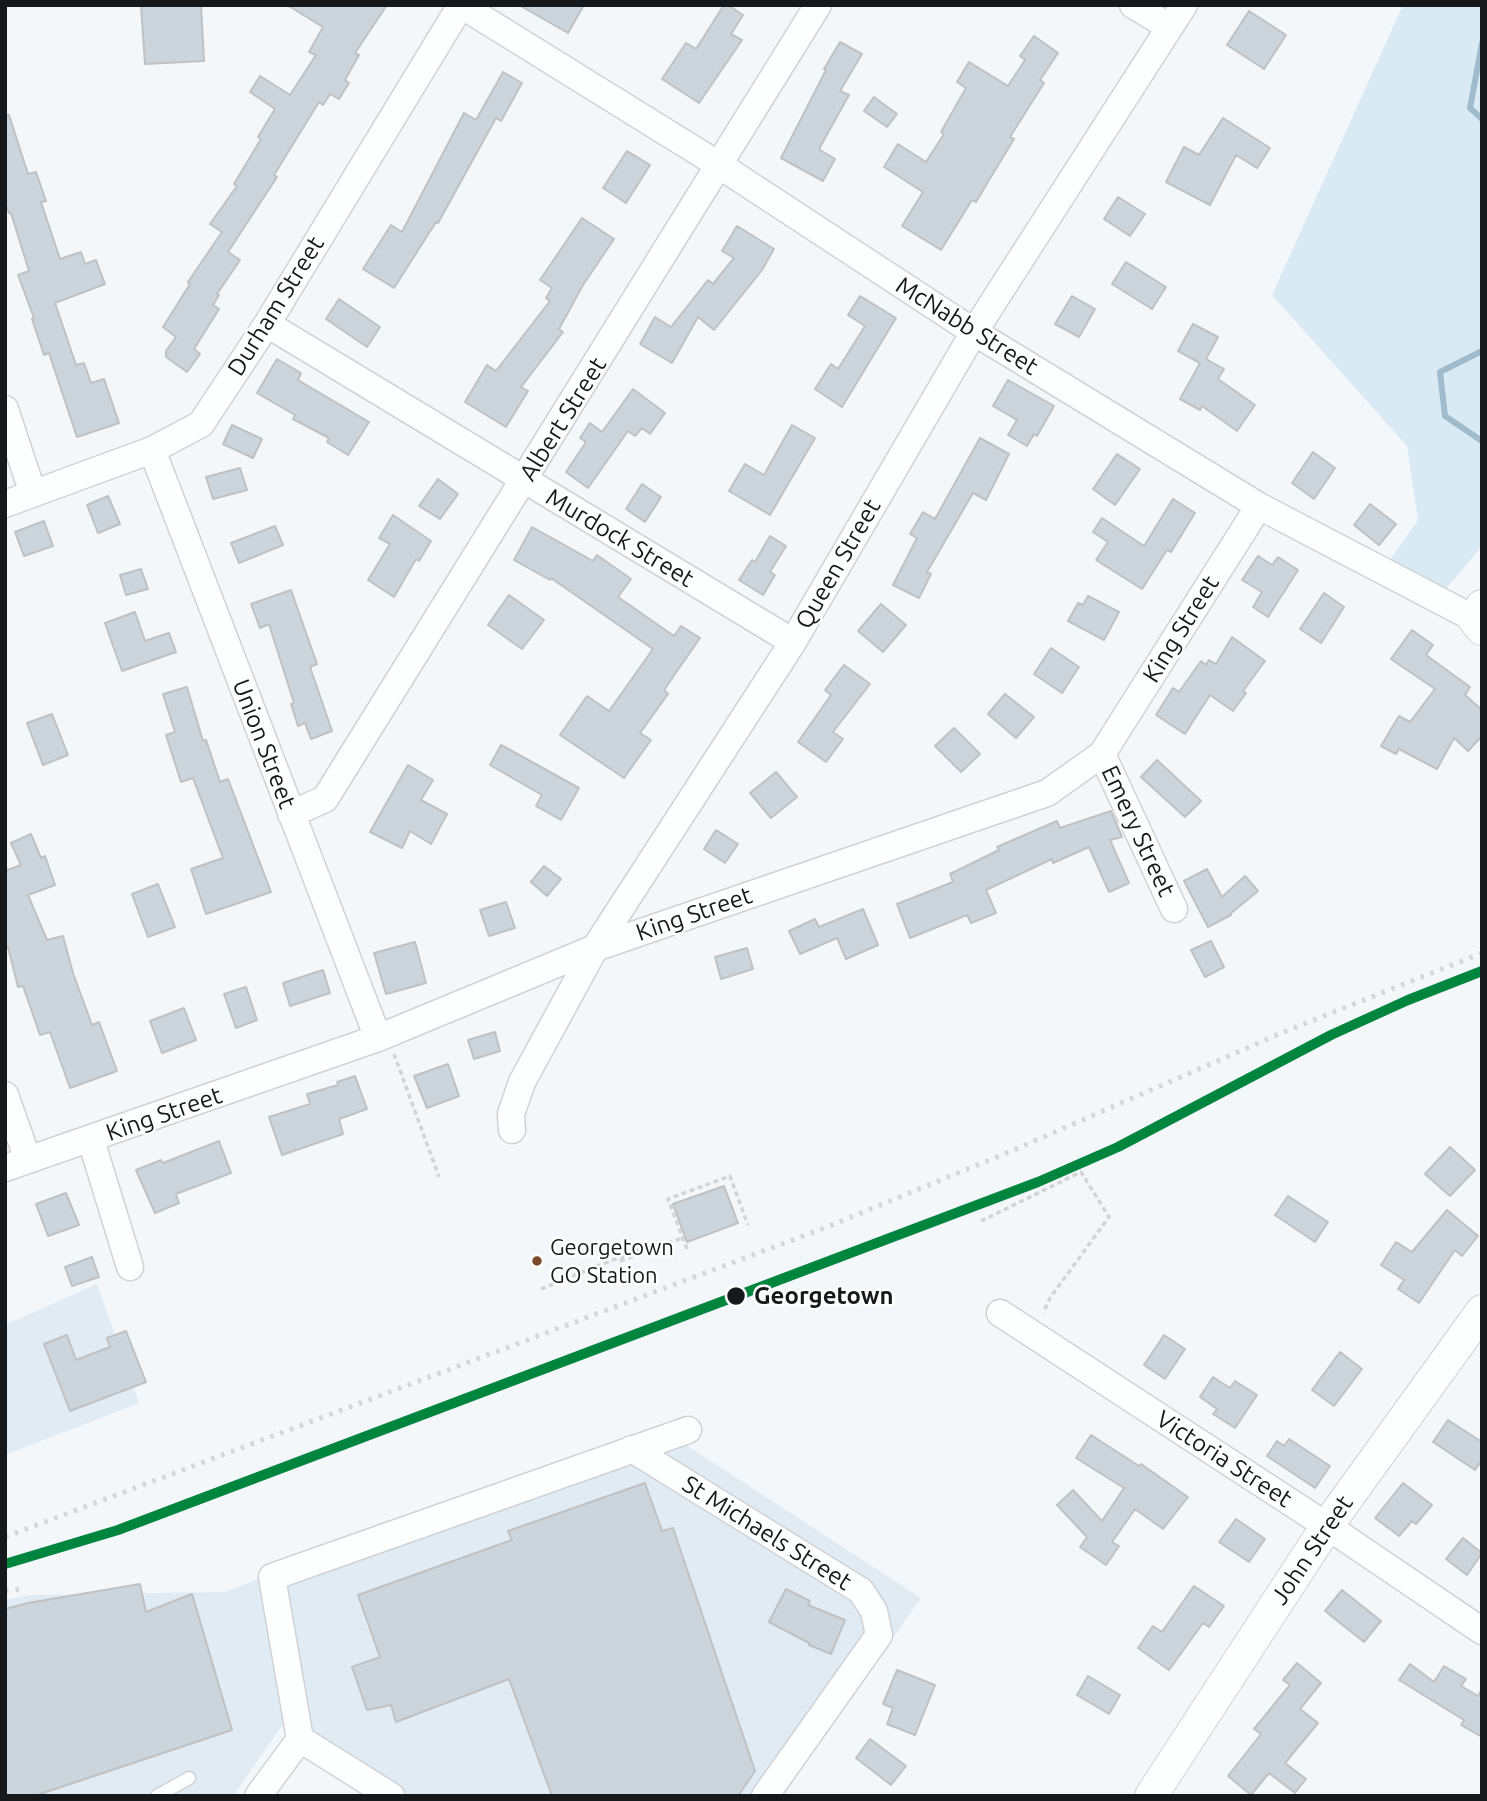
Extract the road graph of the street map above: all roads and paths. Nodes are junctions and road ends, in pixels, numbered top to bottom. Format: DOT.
graph roads {
  1 [pos="461,5"];
  2 [pos="818,5"];
  3 [pos="1133,5"];
  4 [pos="1177,16"];
  5 [pos="719,165"];
  6 [pos="267,324"];
  7 [pos="974,332"];
  8 [pos="5,409"];
  9 [pos="152,450"];
  10 [pos="525,480"];
  11 [pos="33,494"];
  12 [pos="5,504"];
  13 [pos="1259,506"];
  14 [pos="1479,618"];
  15 [pos="793,642"];
  16 [pos="1102,754"];
  17 [pos="291,814"];
  18 [pos="1174,909"];
  19 [pos="595,948"];
  20 [pos="378,1038"];
  21 [pos="5,1095"];
  22 [pos="512,1130"];
  23 [pos="91,1140"];
  24 [pos="17,1164"];
  25 [pos="439,1177"];
  26 [pos="981,1221"];
  27 [pos="748,1225"];
  28 [pos="682,1238"];
  29 [pos="687,1249"];
  30 [pos="642,1253"];
  31 [pos="620,1261"];
  32 [pos="130,1267"];
  33 [pos="541,1289"];
  34 [pos="1482,1311"];
  35 [pos="1000,1313"];
  36 [pos="1033,1335"];
  37 [pos="688,1430"];
  38 [pos="632,1449"];
  39 [pos="1327,1527"];
  40 [pos="1482,1631"];
  41 [pos="300,1740"];
  42 [pos="189,1778"];
  43 [pos="157,1796"];
  44 [pos="258,1796"];
  45 [pos="391,1796"];
  46 [pos="765,1796"];
  47 [pos="1151,1796"];
  1 -- 5 [label="street, McNabb Street"];
  1 -- 6 [label="street, Durham Street"];
  2 -- 5 [label="street, Albert Street"];
  3 -- 4 [label="street"];
  4 -- 7 [label="street, Queen Street"];
  5 -- 7 [label="street, McNabb Street"];
  5 -- 10 [label="street, Albert Street"];
  6 -- 9 [label="street, Durham Street"];
  6 -- 10 [label="street, Murdock Street"];
  7 -- 13 [label="street, McNabb Street"];
  7 -- 15 [label="street, Queen Street"];
  8 -- 11 [label="street"];
  9 -- 11 [label="street, Durham Street"];
  9 -- 17 [label="street, Union Street"];
  10 -- 15 [label="street, Murdock Street"];
  10 -- 17 [label="street, Albert Street"];
  11 -- 12 [label="street, Durham Street"];
  13 -- 14 [label="street, McNabb Street"];
  13 -- 16 [label="street, King Street"];
  15 -- 19 [label="street, Queen Street"];
  16 -- 18 [label="street, Emery Street"];
  16 -- 19 [label="street, King Street"];
  17 -- 20 [label="street, Union Street"];
  19 -- 20 [label="street, King Street"];
  19 -- 22 [label="street, Queen Street"];
  20 -- 23 [label="street, King Street"];
  20 -- 25 [label="path"];
  21 -- 24 [label="street"];
  23 -- 24 [label="street, King Street"];
  23 -- 32 [label="street"];
  26 -- 36 [label="path"];
  27 -- 28 [label="path"];
  28 -- 29 [label="path"];
  28 -- 30 [label="path"];
  30 -- 31 [label="path"];
  30 -- 33 [label="path"];
  34 -- 39 [label="street, John Street"];
  35 -- 36 [label="street, Victoria Street"];
  36 -- 39 [label="street, Victoria Street"];
  37 -- 38 [label="street"];
  38 -- 41 [label="street"];
  38 -- 46 [label="street, St Michaels Street"];
  39 -- 40 [label="street, Victoria Street"];
  39 -- 47 [label="street, John Street"];
  41 -- 44 [label="street"];
  41 -- 45 [label="street"];
  42 -- 43 [label="lane"];
}
